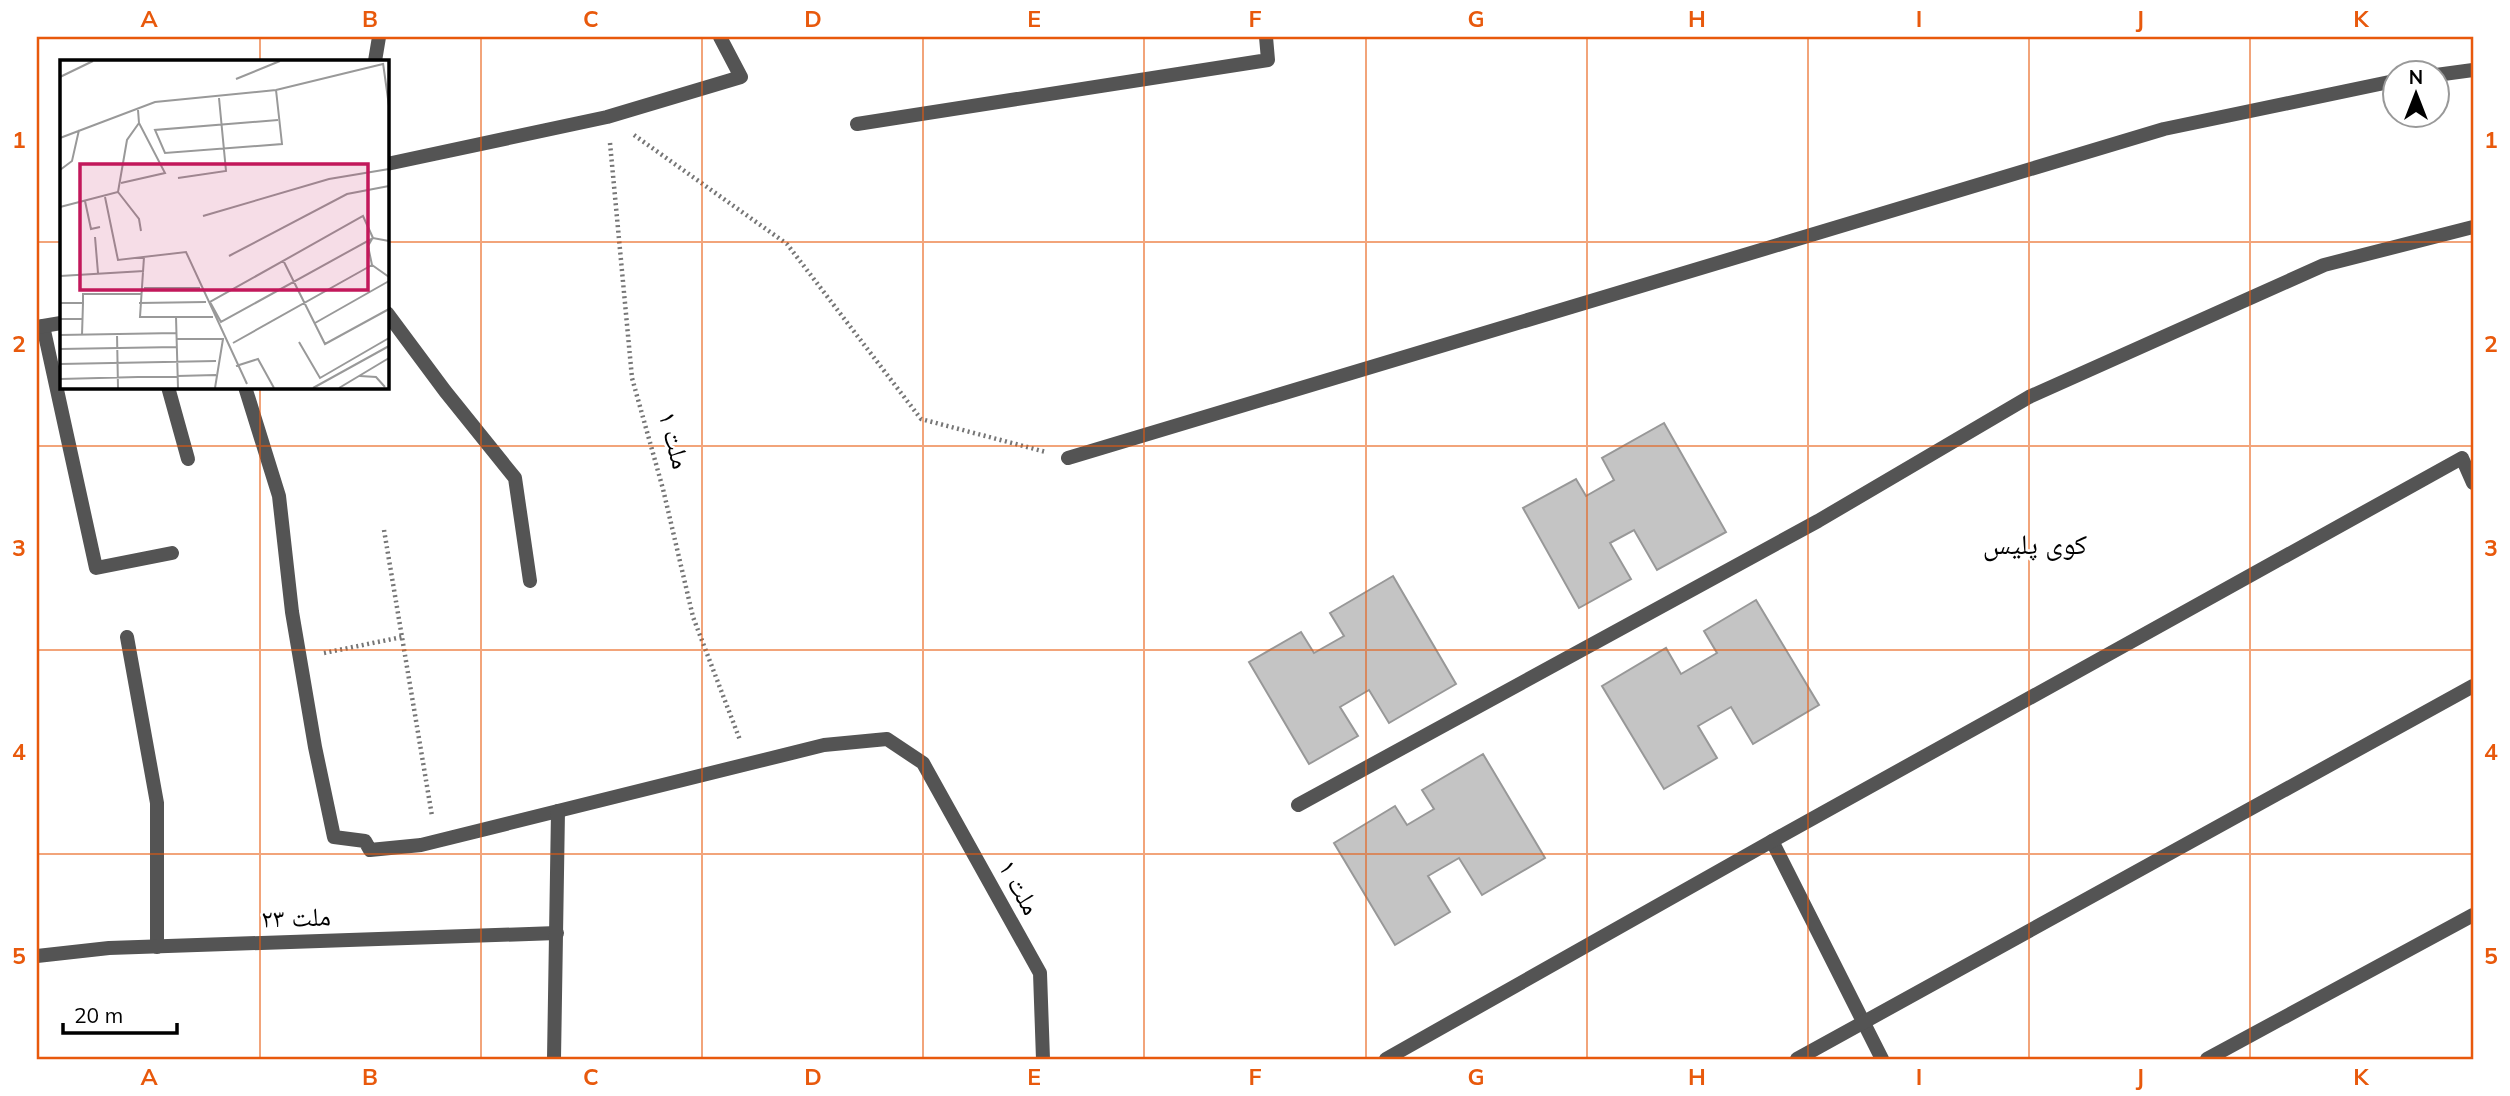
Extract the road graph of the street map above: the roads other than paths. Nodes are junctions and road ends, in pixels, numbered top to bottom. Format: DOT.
graph roads {
  1 [pos="379,37"];
  2 [pos="720,37"];
  3 [pos="1266,37"];
  4 [pos="375,60"];
  5 [pos="2473,70"];
  6 [pos="2450,73"];
  7 [pos="2380,84"];
  8 [pos="857,124"];
  9 [pos="388,164"];
  10 [pos="2473,227"];
  11 [pos="388,314"];
  12 [pos="60,323"];
  13 [pos="40,327"];
  14 [pos="168,388"];
  15 [pos="245,388"];
  16 [pos="1068,458"];
  17 [pos="188,459"];
  18 [pos="2473,483"];
  19 [pos="172,553"];
  20 [pos="530,581"];
  21 [pos="127,637"];
  22 [pos="2473,686"];
  23 [pos="1298,805"];
  24 [pos="558,811"];
  25 [pos="1772,841"];
  26 [pos="2473,915"];
  27 [pos="557,933"];
  28 [pos="158,947"];
  29 [pos="37,956"];
  30 [pos="1864,1022"];
  31 [pos="554,1059"];
  32 [pos="1043,1059"];
  33 [pos="1385,1059"];
  34 [pos="1797,1059"];
  35 [pos="1882,1059"];
  36 [pos="2207,1059"];
  1 -- 4 [label="street"];
  2 -- 9 [label="street"];
  3 -- 8 [label="street"];
  5 -- 6 [label="street"];
  7 -- 16 [label="street"];
  10 -- 23 [label="street"];
  11 -- 20 [label="street"];
  12 -- 13 [label="street"];
  13 -- 19 [label="street"];
  14 -- 17 [label="street"];
  15 -- 24 [label="street, ملت ۱"];
  18 -- 25 [label="street"];
  21 -- 28 [label="street"];
  22 -- 30 [label="street"];
  24 -- 27 [label="street"];
  24 -- 32 [label="street, ملت ۱"];
  25 -- 30 [label="street"];
  25 -- 33 [label="street"];
  26 -- 36 [label="street"];
  27 -- 28 [label="street, ملت ۲۳"];
  27 -- 31 [label="street"];
  28 -- 29 [label="street, ملت ۲۳"];
  30 -- 34 [label="street"];
  30 -- 35 [label="street"];
}
